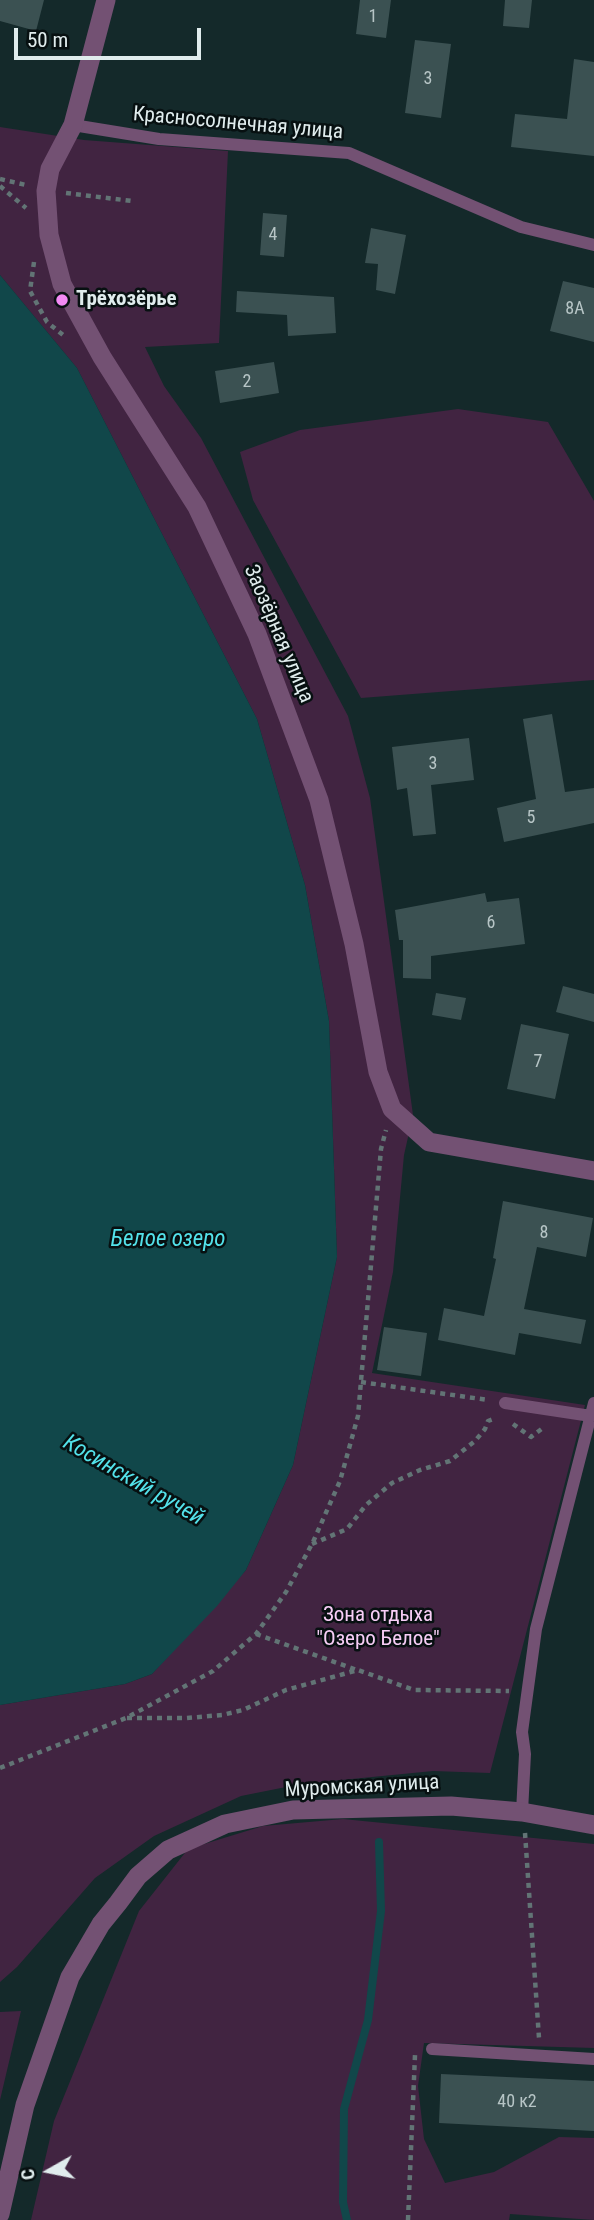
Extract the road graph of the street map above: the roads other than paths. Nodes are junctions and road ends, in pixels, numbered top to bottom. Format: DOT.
graph roads {
  1 [pos="106,0"];
  2 [pos="73,125"];
  3 [pos="594,245"];
  4 [pos="594,1171"];
  5 [pos="505,1403"];
  6 [pos="592,1410"];
  7 [pos="522,1812"];
  8 [pos="594,1825"];
  9 [pos="432,2049"];
  10 [pos="594,2059"];
  11 [pos="1,2207"];
  1 -- 2 [label="street, Заозёрная улица"];
  2 -- 3 [label="lane, Красносолнечная улица"];
  2 -- 4 [label="street, Заозёрная улица"];
  5 -- 6 [label="lane"];
  6 -- 7 [label="lane"];
  7 -- 8 [label="street, Муромская улица"];
  7 -- 11 [label="street, Муромская улица"];
  9 -- 10 [label="lane"];
}
